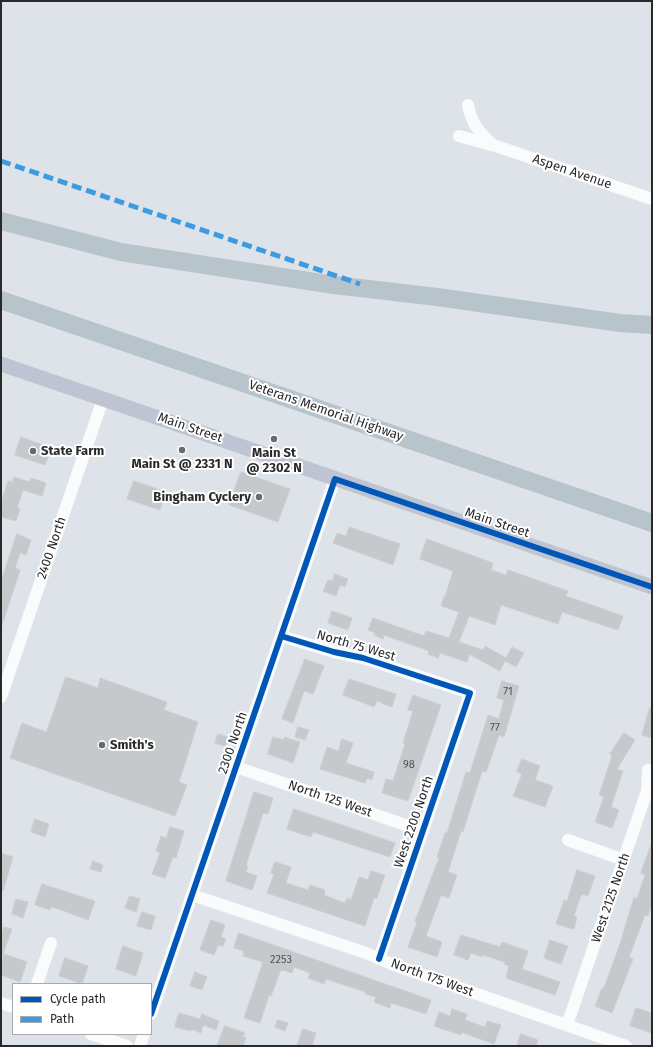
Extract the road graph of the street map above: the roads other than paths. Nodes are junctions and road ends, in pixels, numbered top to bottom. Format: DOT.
graph roads {
  1 [pos="468,105"];
  2 [pos="459,136"];
  3 [pos="493,146"];
  4 [pos="652,200"];
  5 [pos="1,221"];
  6 [pos="1,300"];
  7 [pos="652,325"];
  8 [pos="1,364"];
  9 [pos="103,399"];
  10 [pos="335,479"];
  11 [pos="652,523"];
  12 [pos="652,587"];
  13 [pos="281,636"];
  14 [pos="470,693"];
  15 [pos="1,697"];
  16 [pos="236,767"];
  17 [pos="648,770"];
  18 [pos="423,831"];
  19 [pos="568,840"];
  20 [pos="624,860"];
  21 [pos="192,895"];
  22 [pos="51,943"];
  23 [pos="379,958"];
  24 [pos="37,983"];
  25 [pos="1,1003"];
  26 [pos="12,1007"];
  27 [pos="152,1011"];
  28 [pos="567,1025"];
  29 [pos="94,1035"];
  30 [pos="144,1035"];
  31 [pos="126,1046"];
  32 [pos="140,1046"];
  33 [pos="626,1046"];
  1 -- 3 [label="street, Aspen Avenue"];
  2 -- 3 [label="street, Aspen Avenue"];
  3 -- 4 [label="street, Aspen Avenue"];
  5 -- 7 [label="highway"];
  6 -- 11 [label="highway, Veterans Memorial Highway"];
  8 -- 9 [label="main road, Main Street"];
  9 -- 10 [label="main road, Main Street"];
  9 -- 15 [label="street, 2400 North"];
  10 -- 12 [label="main road, Main Street"];
  10 -- 13 [label="street, 2300 North"];
  13 -- 14 [label="street, North 75 West"];
  13 -- 16 [label="street, 2300 North"];
  14 -- 18 [label="street, West 2200 North"];
  16 -- 18 [label="street, North 125 West"];
  16 -- 21 [label="street, 2300 North"];
  17 -- 20 [label="street, West 2125 North"];
  18 -- 23 [label="street, West 2200 North"];
  19 -- 20 [label="street"];
  20 -- 28 [label="street, West 2125 North"];
  21 -- 23 [label="street, North 175 West"];
  21 -- 27 [label="street, 2300 North"];
  22 -- 24 [label="street"];
  23 -- 28 [label="street, North 175 West"];
  25 -- 26 [label="street"];
  28 -- 33 [label="street, North 175 West"];
  29 -- 31 [label="street"];
  30 -- 32 [label="street"];
}
